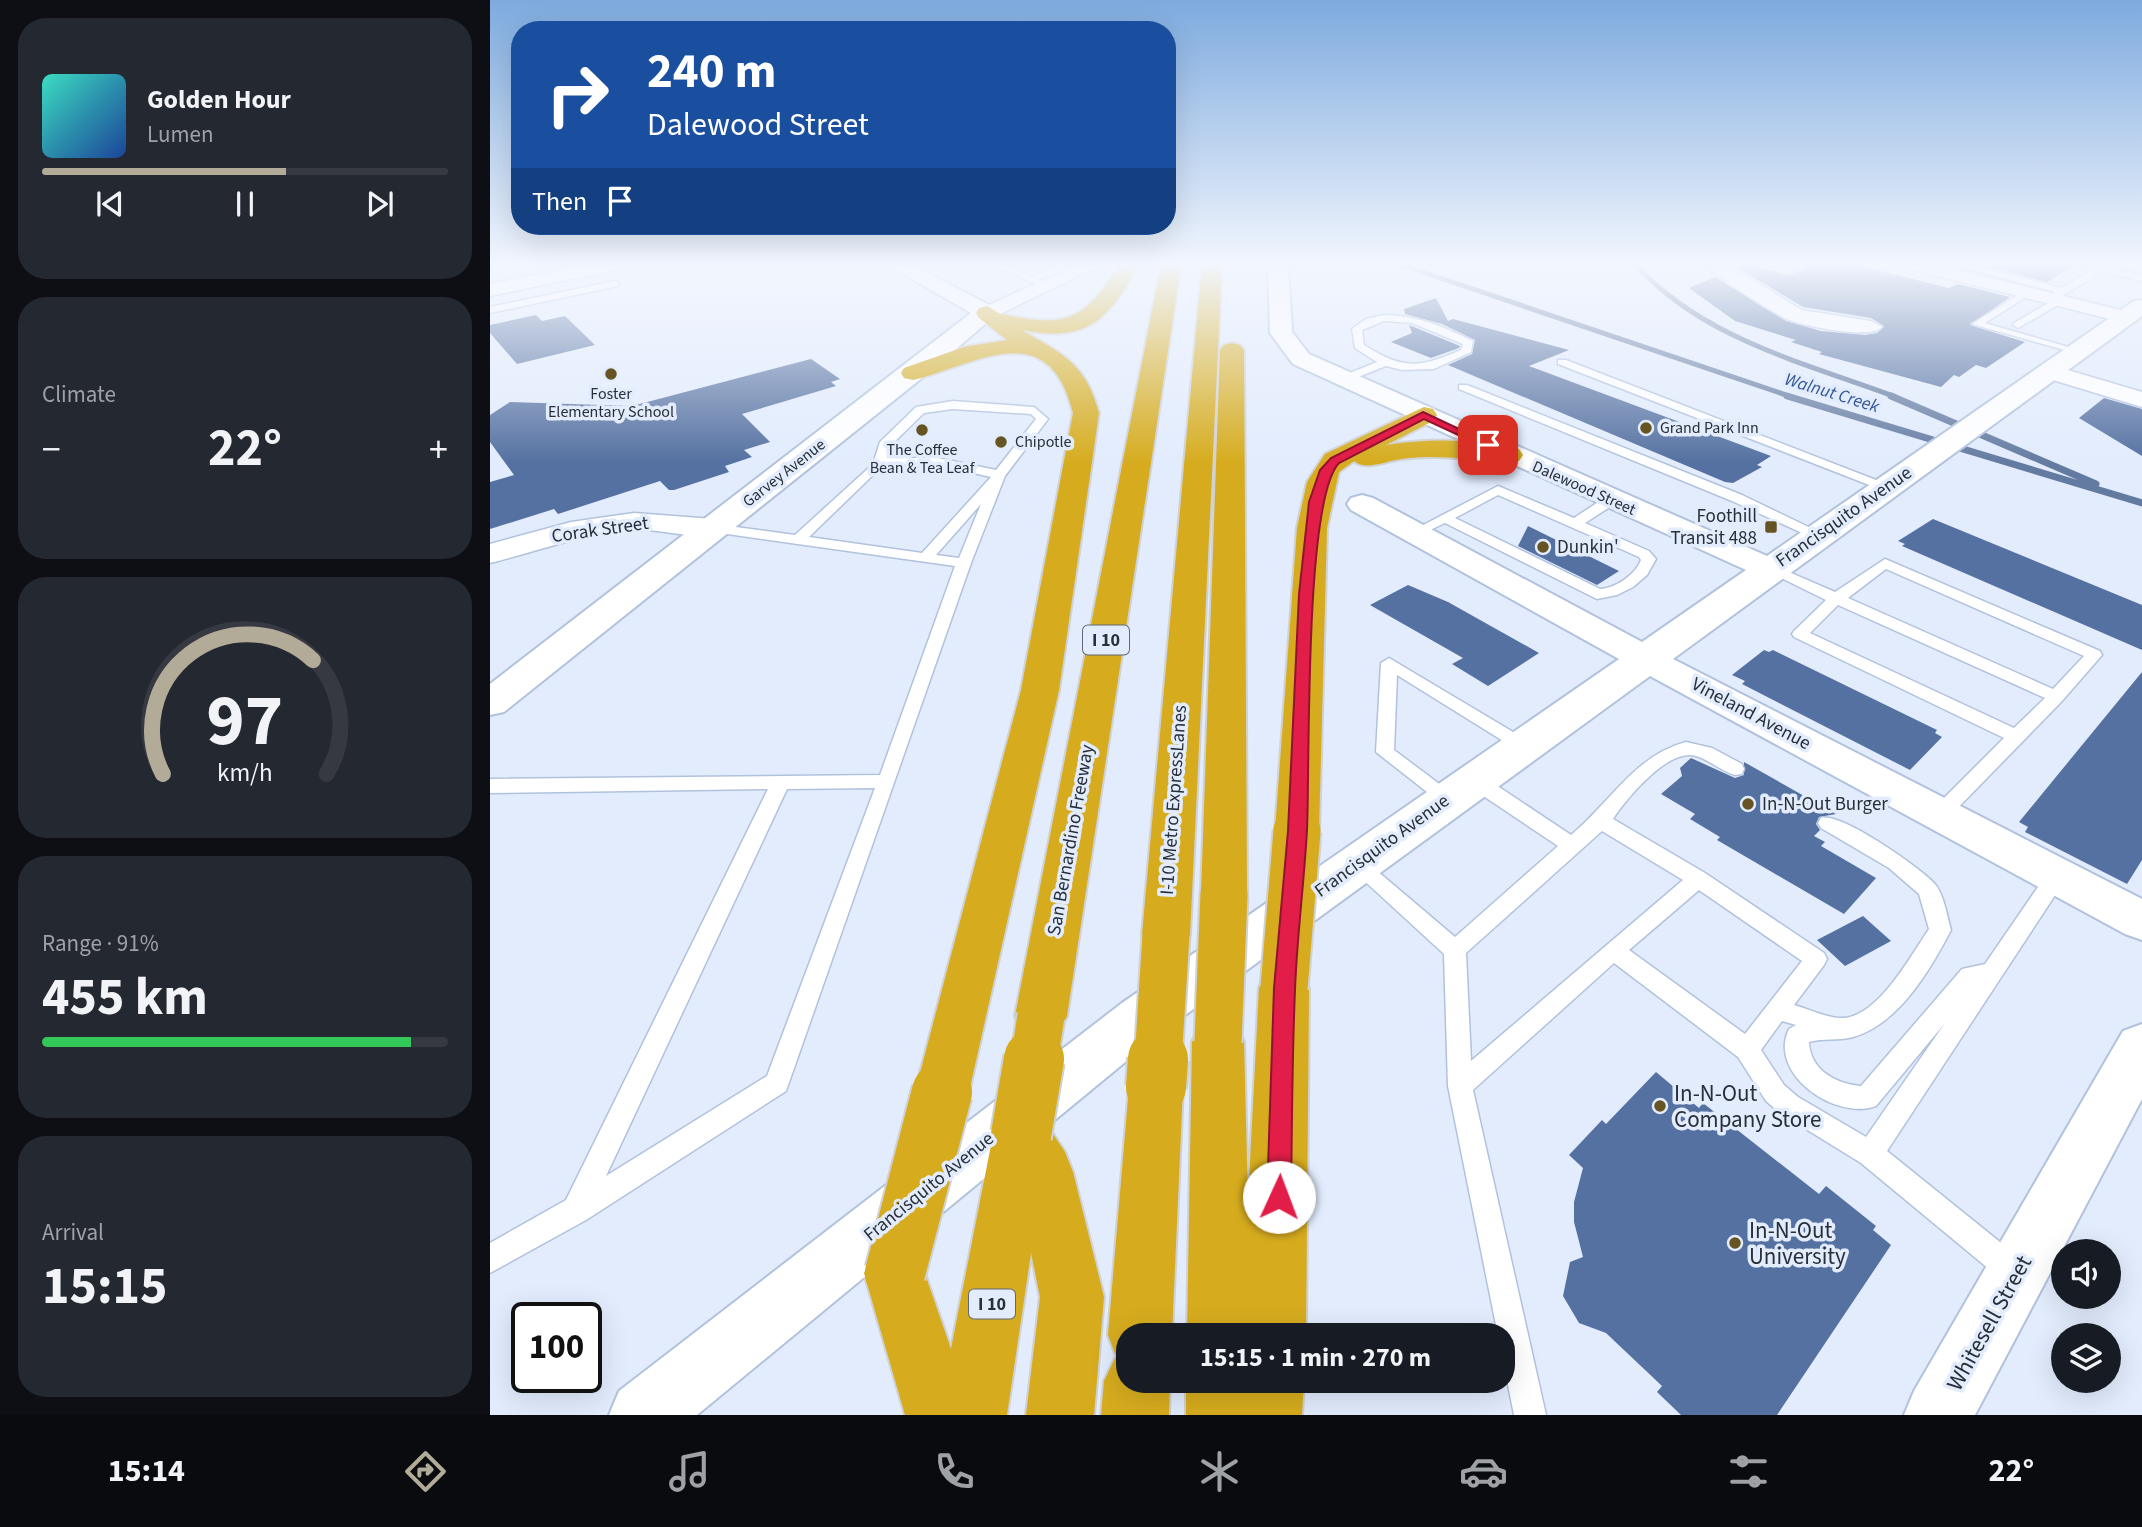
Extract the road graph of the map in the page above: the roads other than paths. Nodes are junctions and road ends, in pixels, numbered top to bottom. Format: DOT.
graph roads {
  1 [pos="960,331"];
  2 [pos="1008,331"];
  3 [pos="1160,331"];
  4 [pos="1207,331"];
  5 [pos="1232,331"];
  6 [pos="1281,331"];
  7 [pos="1357,331"];
  8 [pos="1440,331"];
  9 [pos="2019,331"];
  10 [pos="2113,331"];
  11 [pos="2078,353"];
  12 [pos="1057,360"];
  13 [pos="1562,362"];
  14 [pos="1385,363"];
  15 [pos="2051,372"];
  16 [pos="913,373"];
  17 [pos="1344,379"];
  18 [pos="1463,387"];
  19 [pos="2142,400"];
  20 [pos="1423,415"];
  21 [pos="1509,455"];
  22 [pos="879,465"];
  23 [pos="999,475"];
  24 [pos="1321,482"];
  25 [pos="1887,487"];
  26 [pos="1611,500"];
  27 [pos="1362,504"];
  28 [pos="1575,524"];
  29 [pos="1430,526"];
  30 [pos="713,528"];
  31 [pos="1818,535"];
  32 [pos="799,539"];
  33 [pos="490,554"];
  34 [pos="925,558"];
  35 [pos="964,563"];
  36 [pos="1770,569"];
  37 [pos="1835,600"];
  38 [pos="1644,658"];
  39 [pos="496,693"];
  40 [pos="2056,697"];
  41 [pos="2017,737"];
  42 [pos="1522,745"];
  43 [pos="1735,769"];
  44 [pos="781,781"];
  45 [pos="887,781"];
  46 [pos="490,786"];
  47 [pos="1461,789"];
  48 [pos="1940,814"];
  49 [pos="1601,821"];
  50 [pos="1828,823"];
  51 [pos="1572,845"];
  52 [pos="1356,864"];
  53 [pos="2058,874"];
  54 [pos="1698,879"];
  55 [pos="2140,915"];
  56 [pos="1455,950"];
  57 [pos="1613,950"];
  58 [pos="1992,972"];
  59 [pos="1777,1010"];
  60 [pos="1844,1029"];
  61 [pos="2142,1047"];
  62 [pos="1747,1049"];
  63 [pos="1460,1086"];
  64 [pos="1870,1154"];
  65 [pos="1025,1167"];
  66 [pos="576,1210"];
  67 [pos="490,1259"];
  68 [pos="2016,1273"];
  69 [pos="1141,1323"];
  70 [pos="1219,1323"];
  71 [pos="1274,1323"];
  72 [pos="1136,1393"];
  73 [pos="1219,1393"];
  74 [pos="1270,1393"];
  75 [pos="643,1415"];
  76 [pos="939,1415"];
  77 [pos="973,1415"];
  78 [pos="1060,1415"];
  79 [pos="1135,1415"];
  80 [pos="1220,1415"];
  81 [pos="1268,1415"];
  82 [pos="1530,1415"];
  83 [pos="1938,1415"];
  1 -- 16 [label="street, Garvey Avenue"];
  2 -- 12 [label="highway"];
  3 -- 65 [label="highway, San Bernardino Freeway / I 10, bridge"];
  4 -- 69 [label="highway, I-10 Metro ExpressLanes, bridge"];
  5 -- 70 [label="highway, bridge"];
  6 -- 17 [label="street, Dalewood Street"];
  7 -- 14 [label="lane"];
  8 -- 14 [label="lane"];
  9 -- 11 [label="lane"];
  10 -- 11 [label="street, Francisquito Avenue"];
  11 -- 15 [label="street, Francisquito Avenue"];
  12 -- 16 [label="highway"];
  12 -- 76 [label="highway, bridge"];
  13 -- 25 [label="lane"];
  14 -- 17 [label="lane"];
  15 -- 19 [label="street"];
  15 -- 25 [label="street, Francisquito Avenue"];
  16 -- 30 [label="street, Garvey Avenue"];
  17 -- 20 [label="street, Dalewood Street"];
  18 -- 31 [label="lane"];
  20 -- 21 [label="street, Dalewood Street"];
  20 -- 24 [label="highway"];
  21 -- 24 [label="highway"];
  21 -- 26 [label="street, Dalewood Street"];
  22 -- 23 [label="lane"];
  22 -- 23 [label="lane"];
  22 -- 32 [label="lane"];
  23 -- 34 [label="lane"];
  23 -- 35 [label="lane"];
  24 -- 71 [label="highway, bridge"];
  25 -- 31 [label="street, Francisquito Avenue"];
  26 -- 28 [label="lane"];
  26 -- 36 [label="street, Dalewood Street"];
  27 -- 29 [label="street, Vineland Avenue"];
  28 -- 29 [label="lane"];
  28 -- 29 [label="lane"];
  29 -- 38 [label="street, Vineland Avenue"];
  30 -- 32 [label="lane"];
  30 -- 33 [label="street, Corak Street"];
  30 -- 39 [label="street, Garvey Avenue"];
  31 -- 36 [label="street, Francisquito Avenue"];
  32 -- 34 [label="lane"];
  34 -- 35 [label="lane"];
  35 -- 45 [label="lane"];
  36 -- 37 [label="lane"];
  36 -- 38 [label="street, Francisquito Avenue"];
  37 -- 40 [label="lane"];
  37 -- 40 [label="lane"];
  37 -- 41 [label="lane"];
  38 -- 42 [label="street, Francisquito Avenue"];
  38 -- 48 [label="street, Vineland Avenue"];
  40 -- 41 [label="lane"];
  41 -- 48 [label="lane"];
  42 -- 47 [label="street, Francisquito Avenue"];
  42 -- 47 [label="lane"];
  43 -- 49 [label="lane"];
  44 -- 45 [label="lane"];
  44 -- 46 [label="lane"];
  44 -- 66 [label="lane"];
  45 -- 66 [label="lane"];
  47 -- 51 [label="lane"];
  47 -- 52 [label="street, Francisquito Avenue"];
  48 -- 53 [label="street, Vineland Avenue"];
  49 -- 51 [label="lane"];
  49 -- 54 [label="lane"];
  50 -- 60 [label="lane"];
  51 -- 56 [label="lane"];
  52 -- 56 [label="lane"];
  52 -- 75 [label="street, Francisquito Avenue"];
  53 -- 55 [label="street, Vineland Avenue"];
  53 -- 58 [label="lane"];
  54 -- 57 [label="lane"];
  54 -- 59 [label="lane"];
  56 -- 63 [label="lane"];
  57 -- 62 [label="lane"];
  57 -- 63 [label="lane"];
  58 -- 60 [label="lane"];
  58 -- 64 [label="lane"];
  59 -- 60 [label="lane"];
  59 -- 62 [label="lane"];
  61 -- 68 [label="street, Whitesell Street"];
  62 -- 64 [label="lane"];
  63 -- 82 [label="lane"];
  64 -- 68 [label="lane"];
  65 -- 77 [label="highway, San Bernardino Freeway / I 10"];
  65 -- 78 [label="highway"];
  66 -- 67 [label="lane"];
  68 -- 83 [label="street, Whitesell Street"];
  72 -- 79 [label="highway"];
  73 -- 80 [label="highway"];
  74 -- 81 [label="highway"];
}
